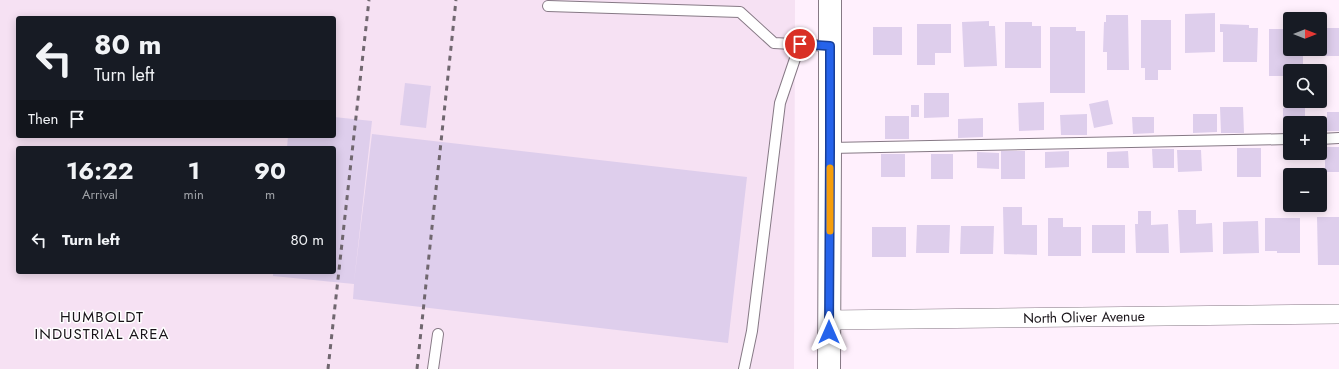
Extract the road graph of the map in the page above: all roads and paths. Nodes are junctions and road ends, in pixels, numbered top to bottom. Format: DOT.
graph roads {
  1 [pos="830,0"];
  2 [pos="548,6"];
  3 [pos="800,44"];
  4 [pos="830,46"];
  5 [pos="1339,138"];
  6 [pos="1283,139"];
  7 [pos="1327,139"];
  8 [pos="830,148"];
  9 [pos="1339,314"];
  10 [pos="829,320"];
  11 [pos="438,334"];
  12 [pos="433,369"];
  13 [pos="744,369"];
  14 [pos="829,369"];
  1 -- 4 [label="street"];
  2 -- 3 [label="lane"];
  3 -- 4 [label="lane"];
  3 -- 13 [label="lane"];
  4 -- 8 [label="street"];
  5 -- 7 [label="lane"];
  6 -- 8 [label="lane"];
  8 -- 10 [label="street"];
  9 -- 10 [label="street, North Oliver Avenue"];
  10 -- 14 [label="street"];
  11 -- 12 [label="lane"];
}
